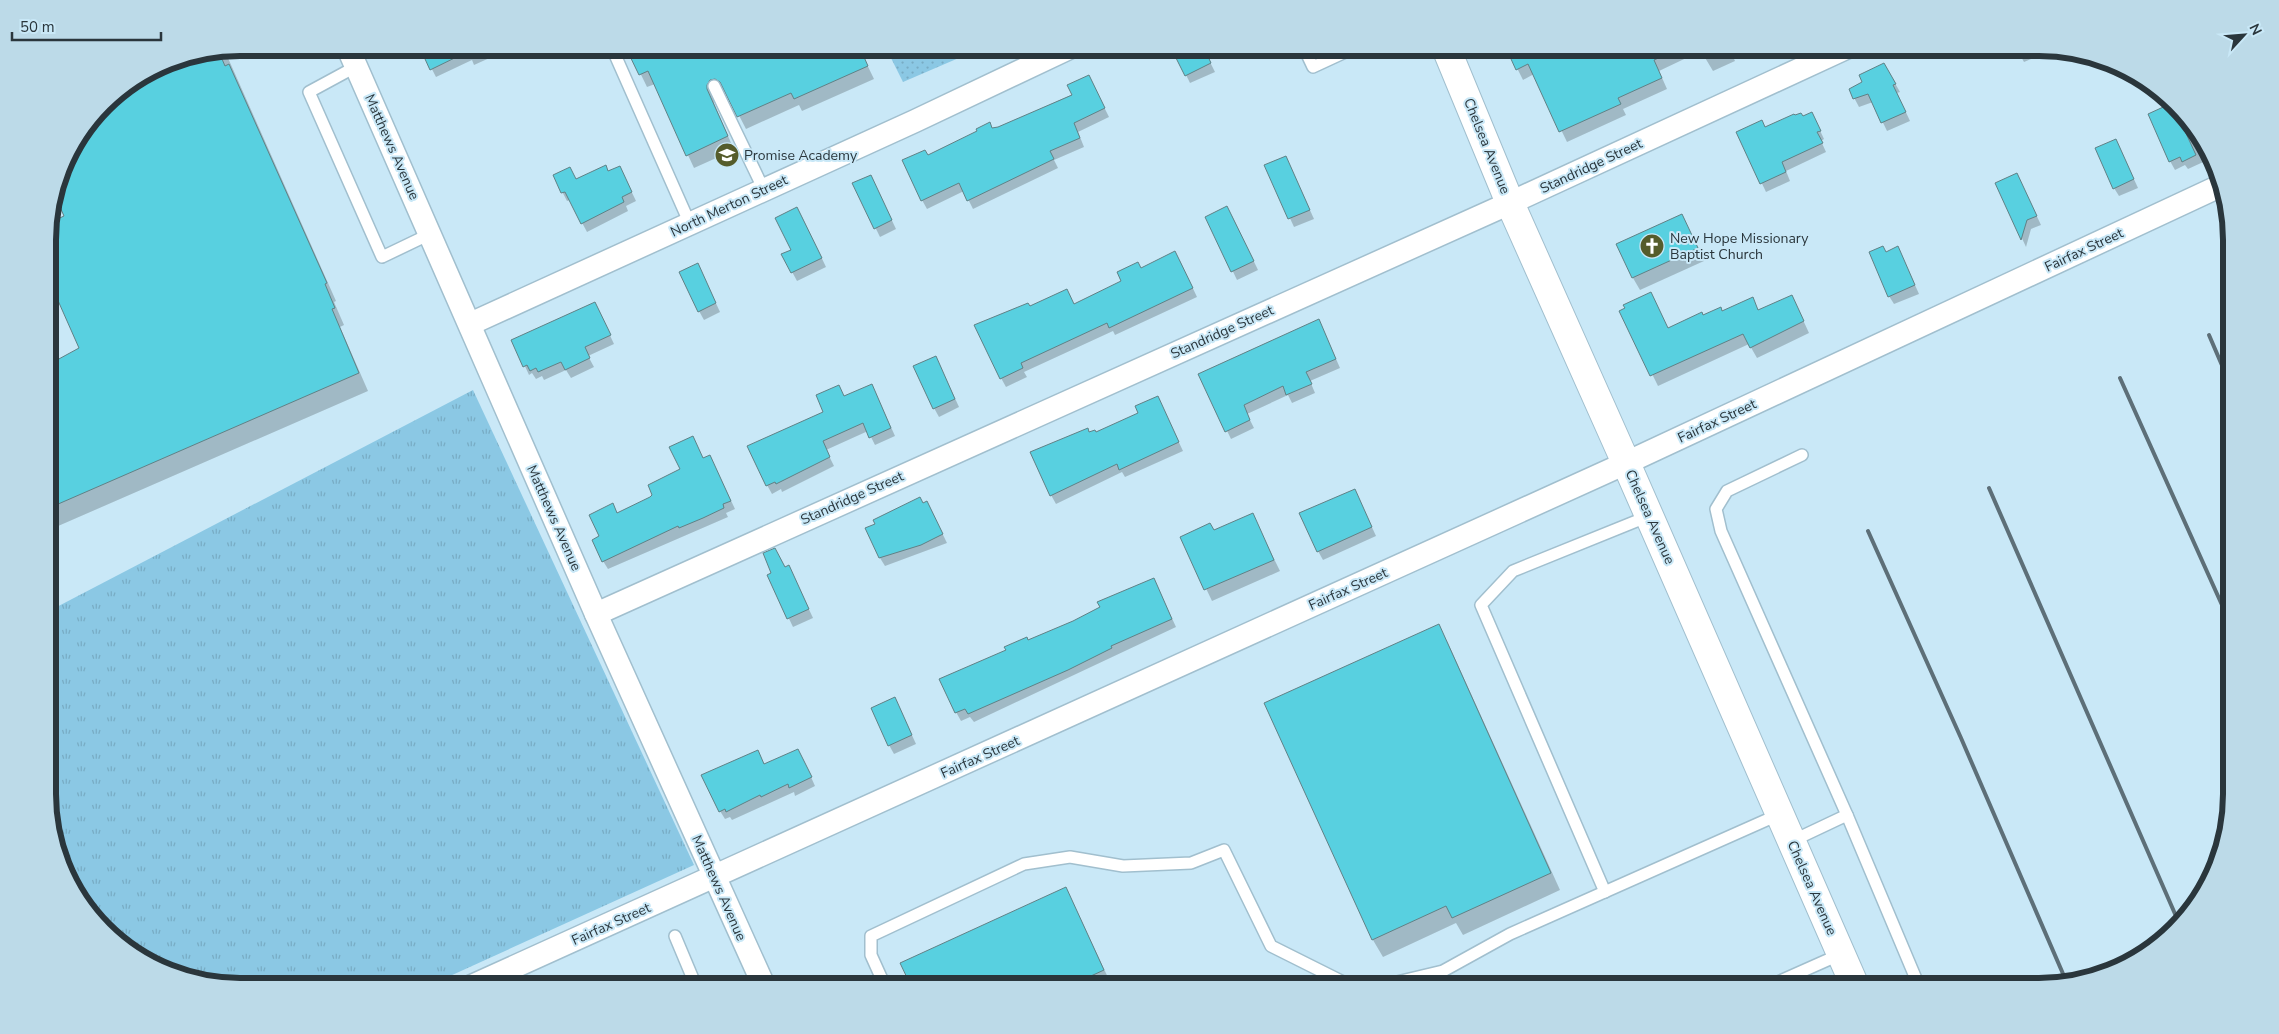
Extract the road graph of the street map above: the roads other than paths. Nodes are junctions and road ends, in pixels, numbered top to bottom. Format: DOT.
graph roads {
  1 [pos="616,56"];
  2 [pos="1052,56"];
  3 [pos="1308,56"];
  4 [pos="1337,56"];
  5 [pos="1449,56"];
  6 [pos="1829,56"];
  7 [pos="353,57"];
  8 [pos="714,86"];
  9 [pos="2215,189"];
  10 [pos="764,190"];
  11 [pos="1510,203"];
  12 [pos="690,224"];
  13 [pos="430,234"];
  14 [pos="470,324"];
  15 [pos="1802,456"];
  16 [pos="1626,463"];
  17 [pos="1650,516"];
  18 [pos="596,614"];
  19 [pos="1780,814"];
  20 [pos="1848,815"];
  21 [pos="1792,841"];
  22 [pos="715,877"];
  23 [pos="1605,892"];
  24 [pos="675,936"];
  25 [pos="1841,954"];
  26 [pos="490,978"];
  27 [pos="693,978"];
  28 [pos="760,978"];
  29 [pos="882,978"];
  30 [pos="1335,978"];
  31 [pos="1414,978"];
  32 [pos="1787,978"];
  33 [pos="1852,978"];
  34 [pos="1916,978"];
  1 -- 12 [label="lane"];
  2 -- 10 [label="street, North Merton Street"];
  3 -- 4 [label="lane"];
  5 -- 11 [label="main road, Chelsea Avenue"];
  6 -- 11 [label="street, Standridge Street"];
  7 -- 13 [label="street, Matthews Avenue"];
  7 -- 13 [label="lane"];
  8 -- 10 [label="lane"];
  9 -- 16 [label="street, Fairfax Street"];
  10 -- 12 [label="street, North Merton Street"];
  11 -- 16 [label="main road, Chelsea Avenue"];
  11 -- 18 [label="street, Standridge Street"];
  12 -- 14 [label="street, North Merton Street"];
  13 -- 14 [label="street, Matthews Avenue"];
  14 -- 18 [label="street, Matthews Avenue"];
  15 -- 20 [label="lane"];
  16 -- 17 [label="main road, Chelsea Avenue"];
  16 -- 22 [label="street, Fairfax Street"];
  17 -- 19 [label="main road, Chelsea Avenue"];
  17 -- 23 [label="lane"];
  18 -- 22 [label="street, Matthews Avenue"];
  19 -- 21 [label="main road, Chelsea Avenue"];
  19 -- 23 [label="lane"];
  20 -- 21 [label="lane"];
  20 -- 34 [label="lane"];
  21 -- 25 [label="main road, Chelsea Avenue"];
  22 -- 26 [label="street, Fairfax Street"];
  22 -- 28 [label="street, Matthews Avenue"];
  23 -- 31 [label="lane"];
  24 -- 27 [label="lane"];
  25 -- 32 [label="lane"];
  25 -- 33 [label="main road, Chelsea Avenue"];
  29 -- 30 [label="lane"];
}
